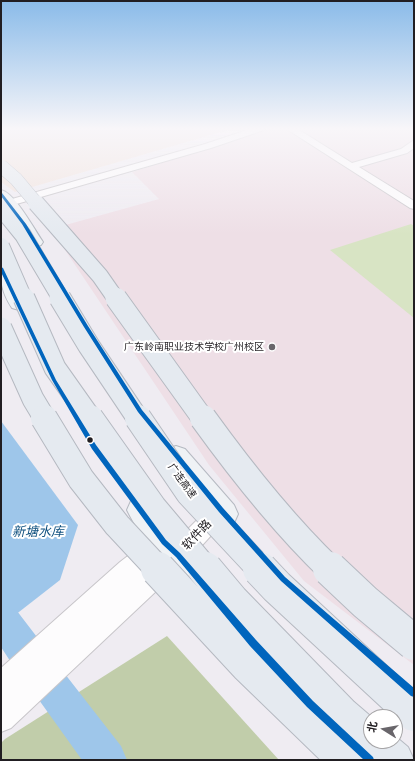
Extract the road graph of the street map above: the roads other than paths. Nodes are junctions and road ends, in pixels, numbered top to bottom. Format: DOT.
graph roads {
  1 [pos="144,164"];
  2 [pos="347,164"];
  3 [pos="360,164"];
  4 [pos="1,166"];
  5 [pos="351,166"];
  6 [pos="4,202"];
  7 [pos="414,206"];
  8 [pos="1,246"];
  9 [pos="1,268"];
  10 [pos="1,328"];
  11 [pos="221,510"];
  12 [pos="171,549"];
  13 [pos="414,643"];
  14 [pos="1,686"];
  15 [pos="414,693"];
  16 [pos="414,714"];
  17 [pos="1,718"];
  18 [pos="363,732"];
  19 [pos="382,749"];
  20 [pos="345,760"];
  21 [pos="370,760"];
  22 [pos="395,760"];
  1 -- 6 [label="street"];
  2 -- 5 [label="street"];
  3 -- 5 [label="street"];
  4 -- 13 [label="highway, bridge"];
  5 -- 7 [label="street"];
  6 -- 11 [label="main road"];
  6 -- 16 [label="highway, 广连高速, bridge"];
  8 -- 18 [label="highway, bridge"];
  9 -- 12 [label="main road"];
  10 -- 20 [label="highway, bridge"];
  11 -- 12 [label="street, 软件路"];
  11 -- 15 [label="main road"];
  12 -- 14 [label="street, 软件路"];
  12 -- 17 [label="street, 软件路"];
  12 -- 21 [label="main road"];
  19 -- 22 [label="highway"];
}
